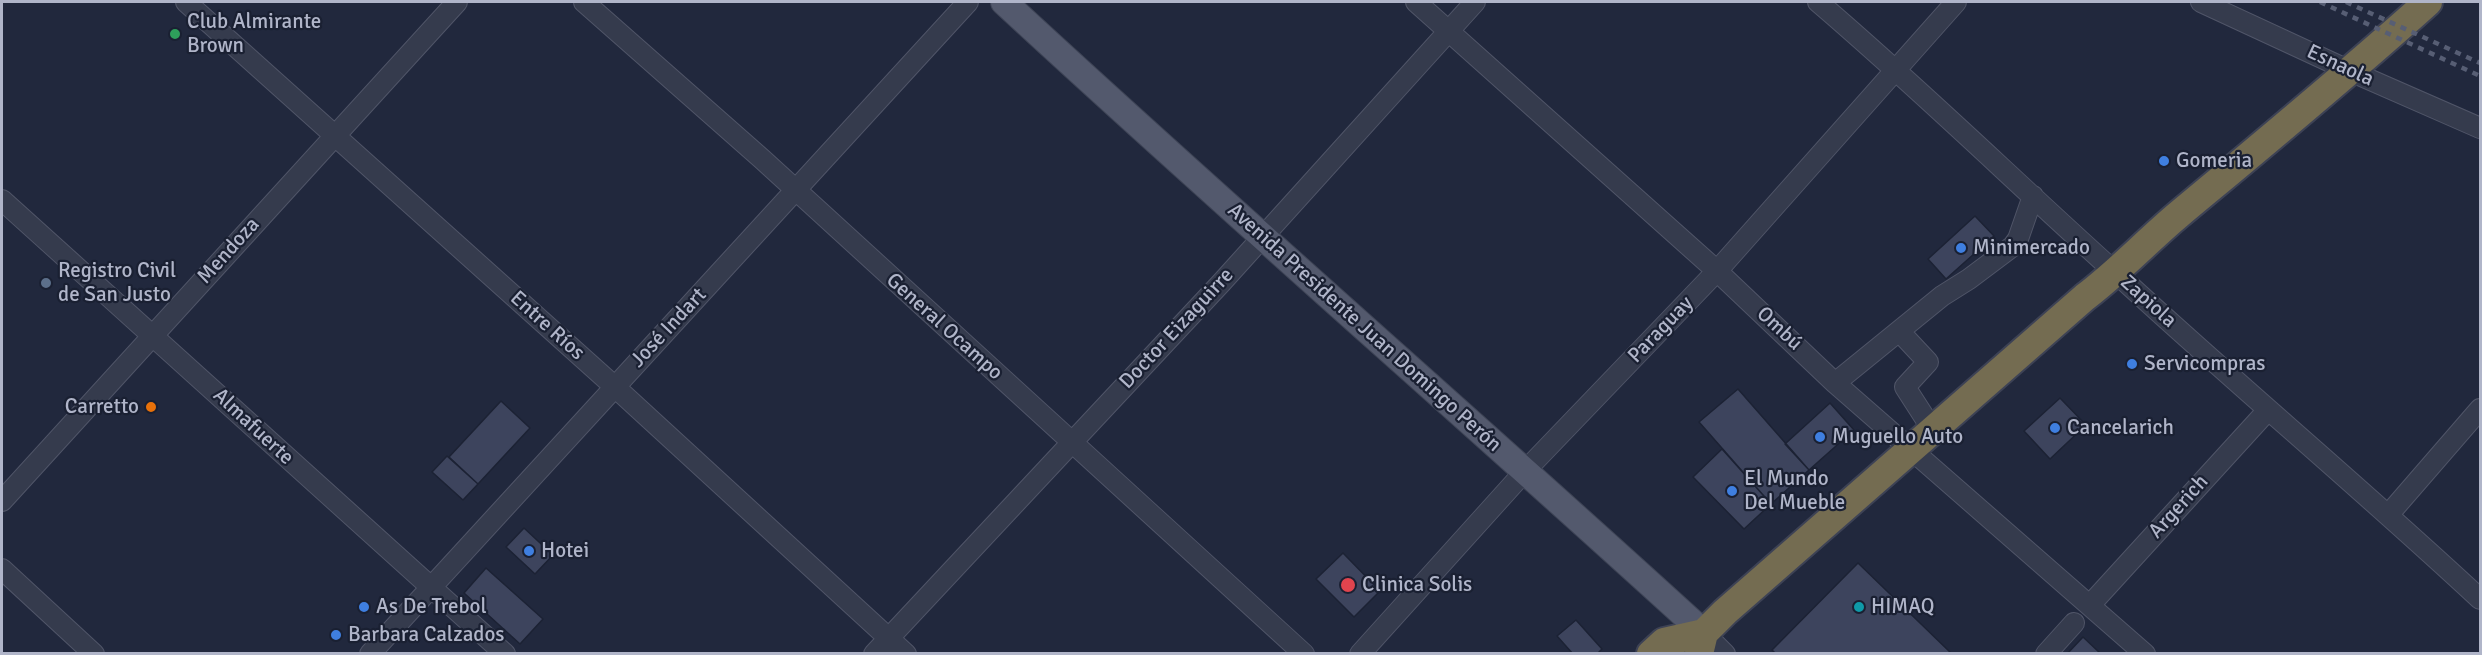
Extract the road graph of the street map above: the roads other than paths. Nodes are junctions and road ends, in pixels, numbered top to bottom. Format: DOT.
graph roads {
  1 [pos="186,2"];
  2 [pos="457,2"];
  3 [pos="584,2"];
  4 [pos="968,2"];
  5 [pos="1004,2"];
  6 [pos="1416,2"];
  7 [pos="1475,2"];
  8 [pos="1818,2"];
  9 [pos="1956,2"];
  10 [pos="2201,2"];
  11 [pos="2428,2"];
  12 [pos="1449,32"];
  13 [pos="1897,69"];
  14 [pos="2350,71"];
  15 [pos="2481,128"];
  16 [pos="335,135"];
  17 [pos="796,191"];
  18 [pos="2033,196"];
  19 [pos="2,200"];
  20 [pos="1261,236"];
  21 [pos="1717,271"];
  22 [pos="2116,274"];
  23 [pos="1899,331"];
  24 [pos="153,335"];
  25 [pos="1835,383"];
  26 [pos="615,387"];
  27 [pos="2481,409"];
  28 [pos="2268,410"];
  29 [pos="1932,429"];
  30 [pos="1070,443"];
  31 [pos="1911,448"];
  32 [pos="1525,471"];
  33 [pos="2,501"];
  34 [pos="2389,514"];
  35 [pos="2,569"];
  36 [pos="431,587"];
  37 [pos="2481,599"];
  38 [pos="2090,605"];
  39 [pos="2074,623"];
  40 [pos="888,638"];
  41 [pos="1696,647"];
  42 [pos="94,654"];
  43 [pos="370,654"];
  44 [pos="505,654"];
  45 [pos="874,654"];
  46 [pos="906,654"];
  47 [pos="1304,654"];
  48 [pos="1360,654"];
  49 [pos="1651,654"];
  50 [pos="1725,654"];
  51 [pos="2046,654"];
  52 [pos="2145,654"];
  1 -- 16 [label="street, Entre Ríos"];
  2 -- 16 [label="street, Mendoza"];
  3 -- 17 [label="street, General Ocampo"];
  4 -- 17 [label="street, José Indart"];
  5 -- 20 [label="main road, Avenida Presidente Juan Domingo Perón"];
  6 -- 12 [label="street, Ombú"];
  7 -- 12 [label="street, Doctor Eizaguirre"];
  8 -- 13 [label="street, Zapiola"];
  9 -- 13 [label="street, Paraguay"];
  10 -- 14 [label="street, Esnaola"];
  11 -- 14 [label="highway"];
  12 -- 20 [label="street, Doctor Eizaguirre"];
  12 -- 21 [label="street, Ombú"];
  13 -- 18 [label="street, Zapiola"];
  13 -- 21 [label="street, Paraguay"];
  14 -- 15 [label="street, Esnaola"];
  14 -- 22 [label="highway"];
  16 -- 24 [label="street, Mendoza"];
  16 -- 26 [label="street, Entre Ríos"];
  17 -- 26 [label="street, José Indart"];
  17 -- 30 [label="street, General Ocampo"];
  18 -- 22 [label="street, Zapiola"];
  18 -- 23 [label="street"];
  19 -- 24 [label="street, Almafuerte"];
  20 -- 30 [label="street, Doctor Eizaguirre"];
  20 -- 32 [label="main road, Avenida Presidente Juan Domingo Perón"];
  21 -- 25 [label="street, Ombú"];
  21 -- 32 [label="street, Paraguay"];
  22 -- 28 [label="street, Zapiola"];
  22 -- 29 [label="highway"];
  23 -- 25 [label="street"];
  23 -- 29 [label="street"];
  24 -- 33 [label="street, Mendoza"];
  24 -- 36 [label="street, Almafuerte"];
  25 -- 31 [label="street, Ombú"];
  26 -- 36 [label="street, José Indart"];
  26 -- 40 [label="street, Entre Ríos"];
  27 -- 34 [label="street"];
  28 -- 34 [label="street, Zapiola"];
  28 -- 38 [label="street, Argerich"];
  29 -- 31 [label="highway"];
  30 -- 40 [label="street, Doctor Eizaguirre"];
  30 -- 47 [label="street, General Ocampo"];
  31 -- 38 [label="street, Ombú"];
  31 -- 41 [label="highway"];
  32 -- 41 [label="main road, Avenida Presidente Juan Domingo Perón"];
  32 -- 48 [label="street, Paraguay"];
  34 -- 37 [label="street, Zapiola"];
  35 -- 42 [label="street"];
  36 -- 43 [label="street, José Indart"];
  36 -- 44 [label="street, Almafuerte"];
  38 -- 52 [label="street, Ombú"];
  39 -- 51 [label="street"];
  40 -- 45 [label="street, Doctor Eizaguirre"];
  40 -- 46 [label="street, Entre Ríos"];
  41 -- 49 [label="highway"];
  41 -- 50 [label="street, Avenida Presidente Juan Domingo Perón"];
}
